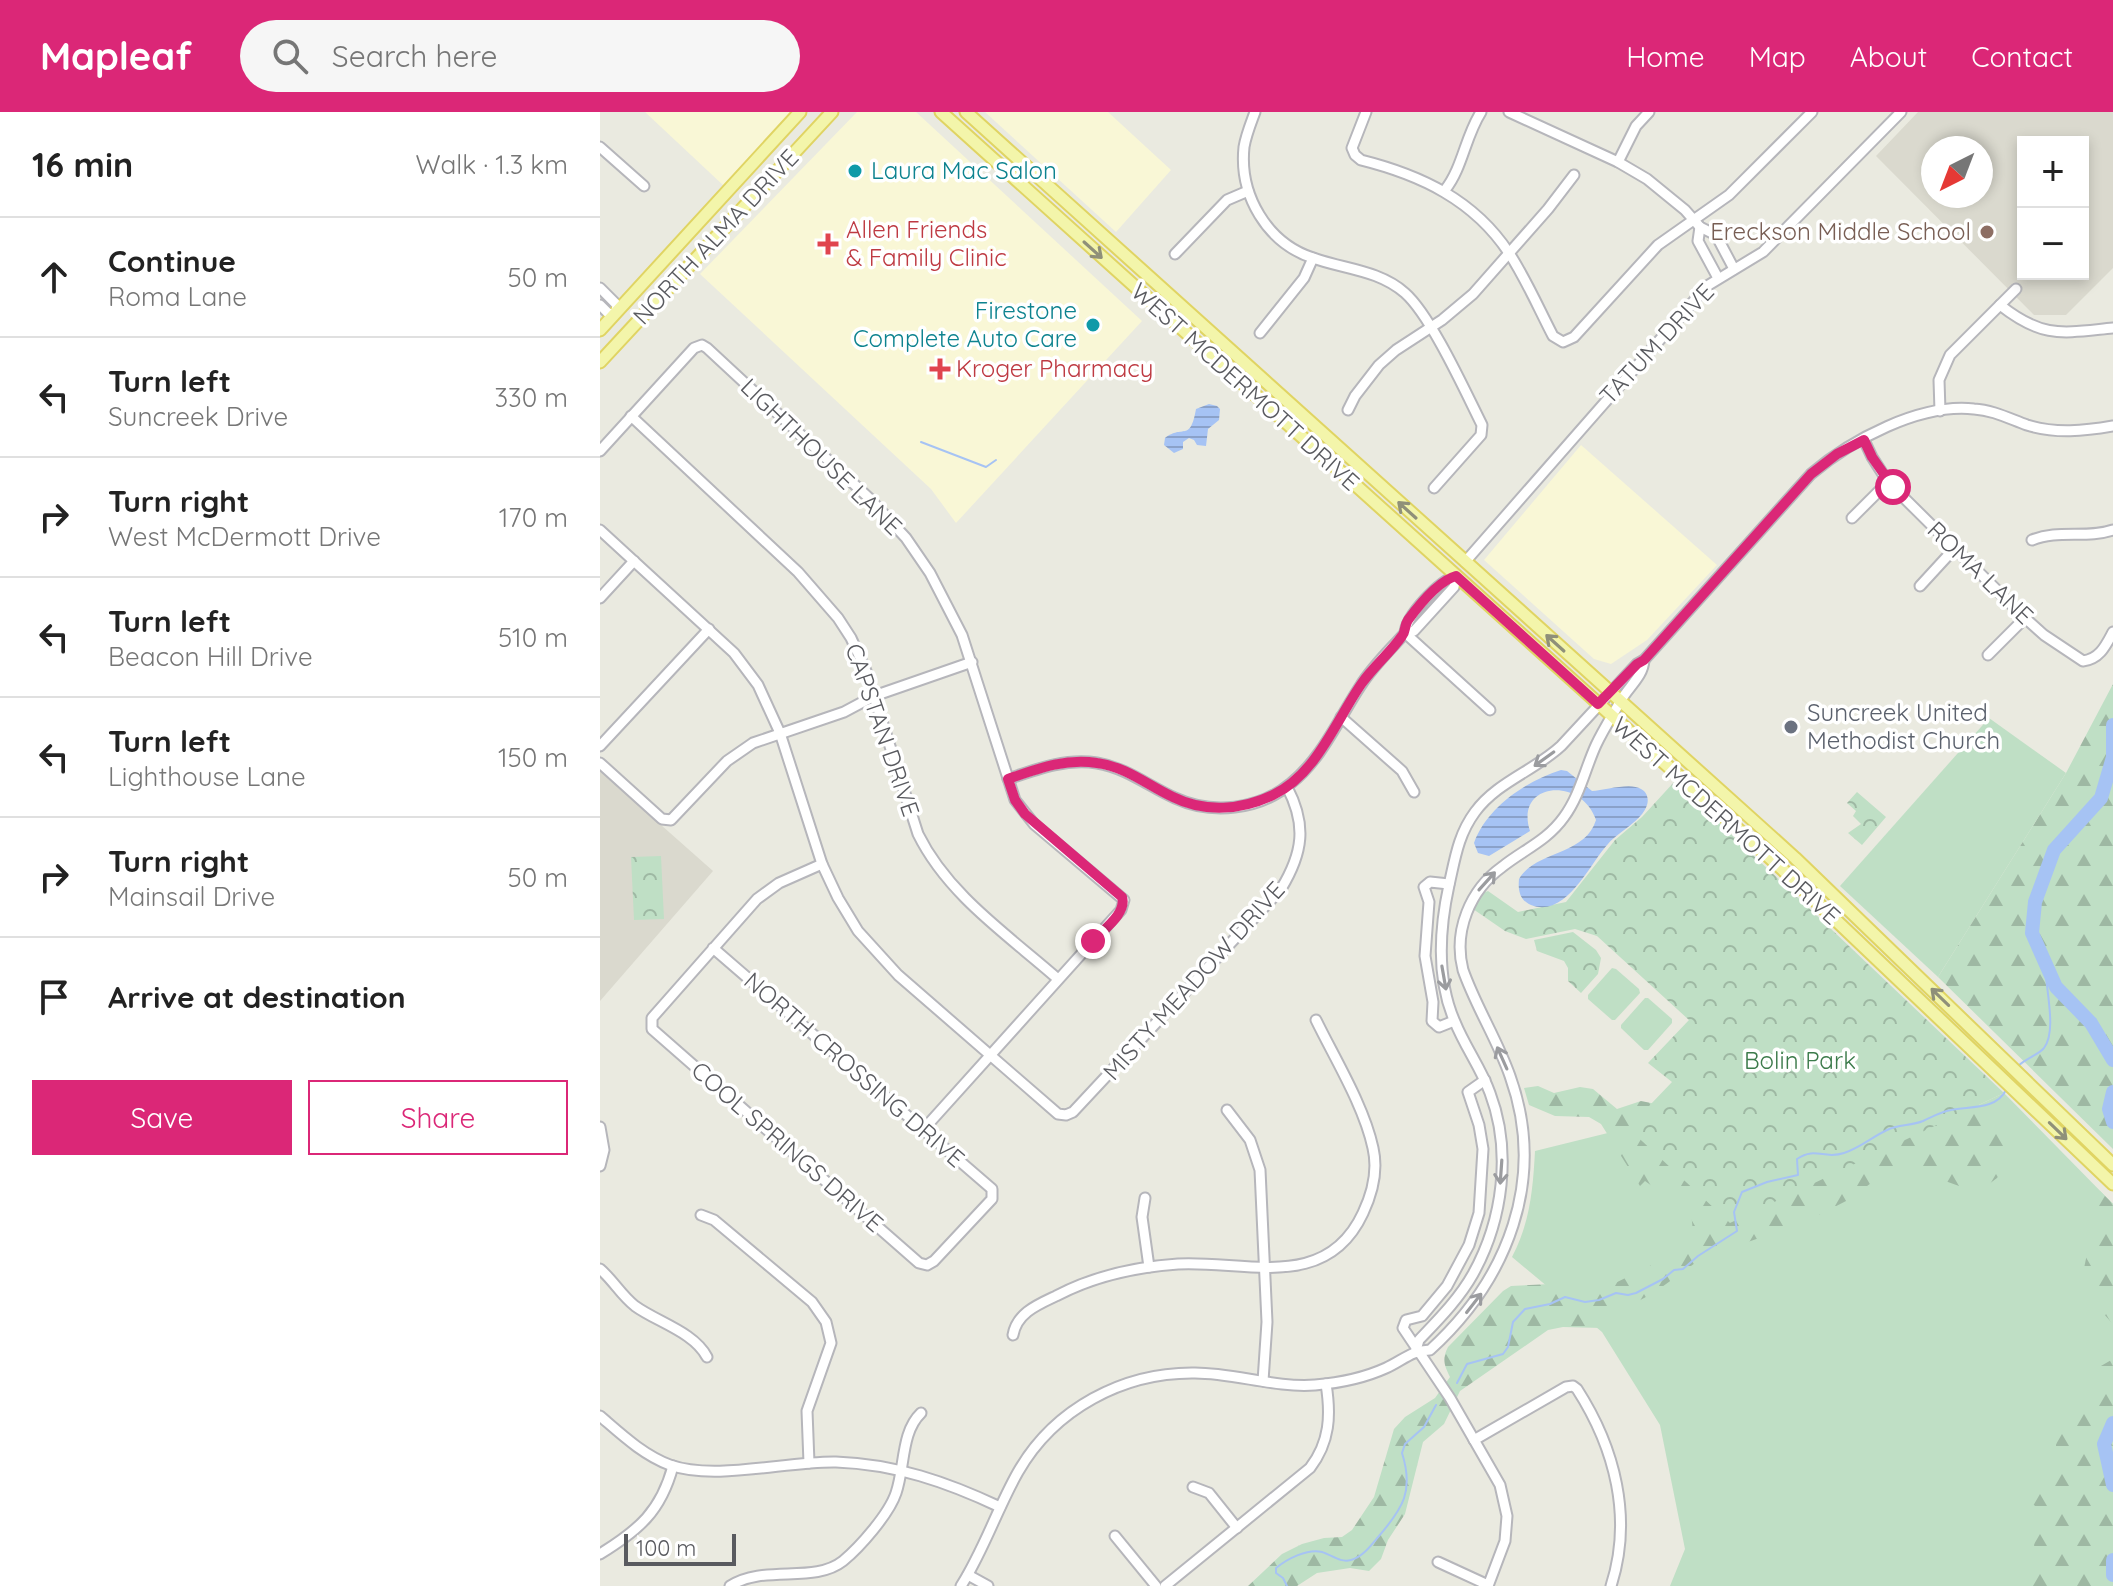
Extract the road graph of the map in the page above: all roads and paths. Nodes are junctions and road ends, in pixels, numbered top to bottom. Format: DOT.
graph roads {
  1 [pos="800,112"];
  2 [pos="832,112"];
  3 [pos="941,112"];
  4 [pos="966,112"];
  5 [pos="1255,112"];
  6 [pos="1366,112"];
  7 [pos="1481,112"];
  8 [pos="1649,112"];
  9 [pos="1812,112"];
  10 [pos="1901,112"];
  11 [pos="1513,113"];
  12 [pos="600,147"];
  13 [pos="1618,162"];
  14 [pos="1574,175"];
  15 [pos="644,186"];
  16 [pos="1046,186"];
  17 [pos="1445,190"];
  18 [pos="1248,191"];
  19 [pos="1035,198"];
  20 [pos="1697,223"];
  21 [pos="1175,254"];
  22 [pos="1510,254"];
  23 [pos="1313,258"];
  24 [pos="1734,269"];
  25 [pos="1718,278"];
  26 [pos="600,288"];
  27 [pos="2016,289"];
  28 [pos="600,305"];
  29 [pos="2000,305"];
  30 [pos="616,312"];
  31 [pos="632,326"];
  32 [pos="1431,328"];
  33 [pos="2113,328"];
  34 [pos="600,330"];
  35 [pos="1260,333"];
  36 [pos="600,362"];
  37 [pos="1348,410"];
  38 [pos="1940,411"];
  39 [pos="631,416"];
  40 [pos="2113,426"];
  41 [pos="1864,440"];
  42 [pos="600,451"];
  43 [pos="1888,482"];
  44 [pos="1434,488"];
  45 [pos="1852,518"];
  46 [pos="600,530"];
  47 [pos="2113,530"];
  48 [pos="2032,540"];
  49 [pos="1954,549"];
  50 [pos="634,561"];
  51 [pos="1465,562"];
  52 [pos="1456,576"];
  53 [pos="1920,586"];
  54 [pos="600,598"];
  55 [pos="2025,618"];
  56 [pos="709,629"];
  57 [pos="2113,632"];
  58 [pos="1405,633"];
  59 [pos="1988,655"];
  60 [pos="1644,660"];
  61 [pos="972,662"];
  62 [pos="1610,692"];
  63 [pos="874,696"];
  64 [pos="1620,701"];
  65 [pos="1598,704"];
  66 [pos="1490,710"];
  67 [pos="1341,717"];
  68 [pos="1612,717"];
  69 [pos="780,733"];
  70 [pos="600,746"];
  71 [pos="600,763"];
  72 [pos="1008,779"];
  73 [pos="1287,787"];
  74 [pos="1414,792"];
  75 [pos="822,864"];
  76 [pos="1449,884"];
  77 [pos="713,948"];
  78 [pos="1058,979"];
  79 [pos="1316,1020"];
  80 [pos="1454,1021"];
  81 [pos="989,1054"];
  82 [pos="1485,1080"];
  83 [pos="1227,1110"];
  84 [pos="600,1127"];
  85 [pos="923,1130"];
  86 [pos="2113,1165"];
  87 [pos="600,1166"];
  88 [pos="2113,1184"];
  89 [pos="993,1192"];
  90 [pos="1145,1198"];
  91 [pos="701,1215"];
  92 [pos="1149,1267"];
  93 [pos="600,1269"];
  94 [pos="1264,1269"];
  95 [pos="1013,1335"];
  96 [pos="1416,1350"];
  97 [pos="707,1357"];
  98 [pos="1263,1381"];
  99 [pos="1326,1384"];
  100 [pos="921,1413"];
  101 [pos="601,1417"];
  102 [pos="1474,1440"];
  103 [pos="809,1463"];
  104 [pos="673,1466"];
  105 [pos="901,1470"];
  106 [pos="1193,1487"];
  107 [pos="1000,1507"];
  108 [pos="1237,1528"];
  109 [pos="1115,1536"];
  110 [pos="600,1554"];
  111 [pos="1438,1562"];
  112 [pos="968,1575"];
  113 [pos="730,1586"];
  114 [pos="961,1586"];
  115 [pos="988,1586"];
  116 [pos="1156,1586"];
  117 [pos="1165,1586"];
  118 [pos="1488,1586"];
  119 [pos="1611,1586"];
  1 -- 30 [label="main road, NORTH ALMA DRIVE"];
  2 -- 31 [label="main road, NORTH ALMA DRIVE"];
  3 -- 19 [label="main road, WEST MCDERMOTT DRIVE"];
  4 -- 16 [label="main road, WEST MCDERMOTT DRIVE"];
  5 -- 18 [label="street"];
  6 -- 17 [label="street"];
  7 -- 17 [label="street"];
  8 -- 13 [label="street"];
  9 -- 20 [label="street"];
  10 -- 24 [label="street, TATUM DRIVE"];
  11 -- 13 [label="street"];
  12 -- 15 [label="street"];
  13 -- 20 [label="street"];
  14 -- 22 [label="street"];
  16 -- 19 [label="main road"];
  51 -- 16 [label="main road, WEST MCDERMOTT DRIVE, one-way"];
  17 -- 22 [label="street"];
  18 -- 21 [label="street"];
  18 -- 23 [label="street"];
  19 -- 52 [label="main road, WEST MCDERMOTT DRIVE, one-way"];
  20 -- 22 [label="street"];
  20 -- 24 [label="street"];
  20 -- 25 [label="street"];
  22 -- 32 [label="street"];
  23 -- 32 [label="street"];
  23 -- 35 [label="street"];
  24 -- 25 [label="street, TATUM DRIVE"];
  25 -- 51 [label="street, TATUM DRIVE"];
  26 -- 30 [label="street"];
  27 -- 29 [label="street"];
  28 -- 30 [label="street"];
  29 -- 33 [label="street"];
  29 -- 38 [label="street"];
  30 -- 31 [label="main road"];
  30 -- 34 [label="main road, NORTH ALMA DRIVE"];
  31 -- 36 [label="main road, NORTH ALMA DRIVE"];
  32 -- 37 [label="street"];
  32 -- 44 [label="street"];
  38 -- 40 [label="street"];
  38 -- 41 [label="street"];
  39 -- 42 [label="street"];
  39 -- 61 [label="street, LIGHTHOUSE LANE"];
  39 -- 63 [label="street, CAPSTAN DRIVE"];
  41 -- 43 [label="street, ROMA LANE"];
  41 -- 60 [label="street"];
  43 -- 45 [label="street"];
  43 -- 49 [label="street, ROMA LANE"];
  46 -- 50 [label="street"];
  47 -- 48 [label="street"];
  49 -- 53 [label="street"];
  49 -- 55 [label="street, ROMA LANE"];
  50 -- 54 [label="street"];
  50 -- 56 [label="street"];
  51 -- 52 [label="main road"];
  62 -- 51 [label="main road, WEST MCDERMOTT DRIVE, one-way"];
  52 -- 58 [label="street"];
  52 -- 65 [label="main road, WEST MCDERMOTT DRIVE"];
  55 -- 57 [label="street, ROMA LANE"];
  55 -- 59 [label="street"];
  56 -- 69 [label="street"];
  56 -- 70 [label="street"];
  58 -- 66 [label="street"];
  58 -- 67 [label="street"];
  60 -- 62 [label="street"];
  60 -- 64 [label="street"];
  61 -- 63 [label="street"];
  61 -- 72 [label="street, LIGHTHOUSE LANE"];
  62 -- 64 [label="main road, WEST MCDERMOTT DRIVE"];
  62 -- 65 [label="street"];
  63 -- 69 [label="street"];
  63 -- 78 [label="street, CAPSTAN DRIVE"];
  64 -- 68 [label="street"];
  86 -- 64 [label="main road, WEST MCDERMOTT DRIVE, one-way"];
  65 -- 68 [label="main road, WEST MCDERMOTT DRIVE"];
  65 -- 76 [label="street, one-way"];
  67 -- 73 [label="street"];
  67 -- 74 [label="street"];
  68 -- 88 [label="main road, WEST MCDERMOTT DRIVE, one-way"];
  96 -- 68 [label="street, one-way"];
  69 -- 71 [label="street"];
  69 -- 75 [label="street"];
  72 -- 73 [label="street"];
  72 -- 78 [label="street, LIGHTHOUSE LANE"];
  73 -- 81 [label="street, MISTY MEADOW DRIVE"];
  75 -- 77 [label="street"];
  75 -- 81 [label="street"];
  76 -- 80 [label="street, one-way"];
  76 -- 80 [label="street"];
  77 -- 85 [label="street, NORTH CROSSING DRIVE"];
  77 -- 89 [label="street, COOL SPRINGS DRIVE"];
  78 -- 81 [label="street"];
  79 -- 94 [label="street"];
  80 -- 82 [label="street"];
  81 -- 85 [label="street"];
  82 -- 96 [label="street, one-way"];
  82 -- 96 [label="street"];
  83 -- 94 [label="street"];
  84 -- 87 [label="street"];
  85 -- 89 [label="street, NORTH CROSSING DRIVE"];
  90 -- 92 [label="street"];
  91 -- 103 [label="street"];
  92 -- 94 [label="street"];
  92 -- 95 [label="street"];
  93 -- 97 [label="street"];
  94 -- 98 [label="street"];
  96 -- 99 [label="street"];
  96 -- 102 [label="street"];
  98 -- 99 [label="street"];
  98 -- 107 [label="street"];
  99 -- 108 [label="street"];
  100 -- 105 [label="street"];
  101 -- 104 [label="street"];
  102 -- 118 [label="street"];
  102 -- 119 [label="street"];
  103 -- 104 [label="street"];
  103 -- 105 [label="street"];
  104 -- 110 [label="street"];
  105 -- 107 [label="street"];
  105 -- 113 [label="street"];
  106 -- 108 [label="street"];
  107 -- 112 [label="street"];
  108 -- 117 [label="street"];
  109 -- 116 [label="street"];
  111 -- 118 [label="street"];
  112 -- 114 [label="street"];
  112 -- 115 [label="street"];
}
